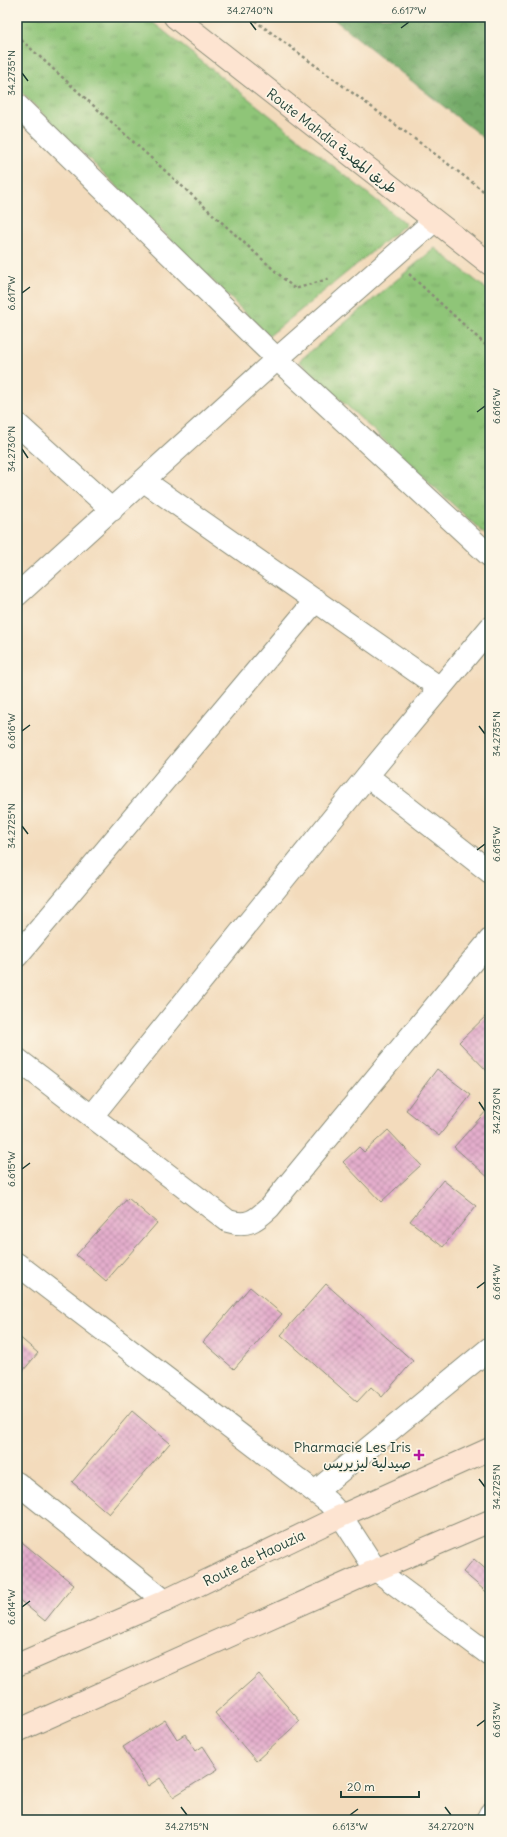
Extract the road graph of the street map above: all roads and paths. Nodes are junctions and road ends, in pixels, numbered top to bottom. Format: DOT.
graph roads {
  1 [pos="175,17"];
  2 [pos="250,17"];
  3 [pos="17,36"];
  4 [pos="17,105"];
  5 [pos="490,196"];
  6 [pos="434,221"];
  7 [pos="392,259"];
  8 [pos="490,264"];
  9 [pos="332,277"];
  10 [pos="490,349"];
  11 [pos="277,359"];
  12 [pos="17,424"];
  13 [pos="144,481"];
  14 [pos="112,510"];
  15 [pos="490,556"];
  16 [pos="17,595"];
  17 [pos="316,600"];
  18 [pos="490,628"];
  19 [pos="440,688"];
  20 [pos="367,776"];
  21 [pos="490,872"];
  22 [pos="490,940"];
  23 [pos="17,956"];
  24 [pos="17,1059"];
  25 [pos="92,1116"];
  26 [pos="17,1264"];
  27 [pos="490,1348"];
  28 [pos="490,1449"];
  29 [pos="17,1483"];
  30 [pos="315,1492"];
  31 [pos="341,1516"];
  32 [pos="490,1521"];
  33 [pos="376,1570"];
  34 [pos="164,1601"];
  35 [pos="490,1655"];
  36 [pos="17,1665"];
  37 [pos="17,1731"];
  38 [pos="490,1814"];
  39 [pos="487,1820"];
  1 -- 6 [label="street, Route Mahdia طريق المهدية"];
  2 -- 5 [label="path"];
  3 -- 9 [label="path"];
  4 -- 11 [label="street"];
  6 -- 7 [label="street"];
  6 -- 8 [label="street, Route Mahdia طريق المهدية"];
  7 -- 10 [label="path"];
  7 -- 11 [label="street"];
  11 -- 13 [label="street"];
  11 -- 15 [label="street"];
  12 -- 14 [label="street"];
  13 -- 14 [label="street"];
  13 -- 17 [label="street"];
  14 -- 16 [label="street"];
  17 -- 19 [label="street"];
  17 -- 23 [label="street"];
  18 -- 19 [label="street"];
  19 -- 20 [label="street"];
  20 -- 21 [label="street"];
  20 -- 25 [label="street"];
  22 -- 25 [label="street"];
  24 -- 25 [label="street"];
  26 -- 30 [label="street"];
  27 -- 30 [label="street"];
  28 -- 31 [label="street, Route de Haouzia"];
  29 -- 34 [label="street"];
  30 -- 31 [label="street"];
  31 -- 33 [label="street"];
  31 -- 34 [label="street, Route de Haouzia"];
  32 -- 33 [label="street"];
  33 -- 35 [label="street"];
  33 -- 37 [label="street"];
  34 -- 36 [label="street, Route de Haouzia"];
  38 -- 39 [label="street"];
}
